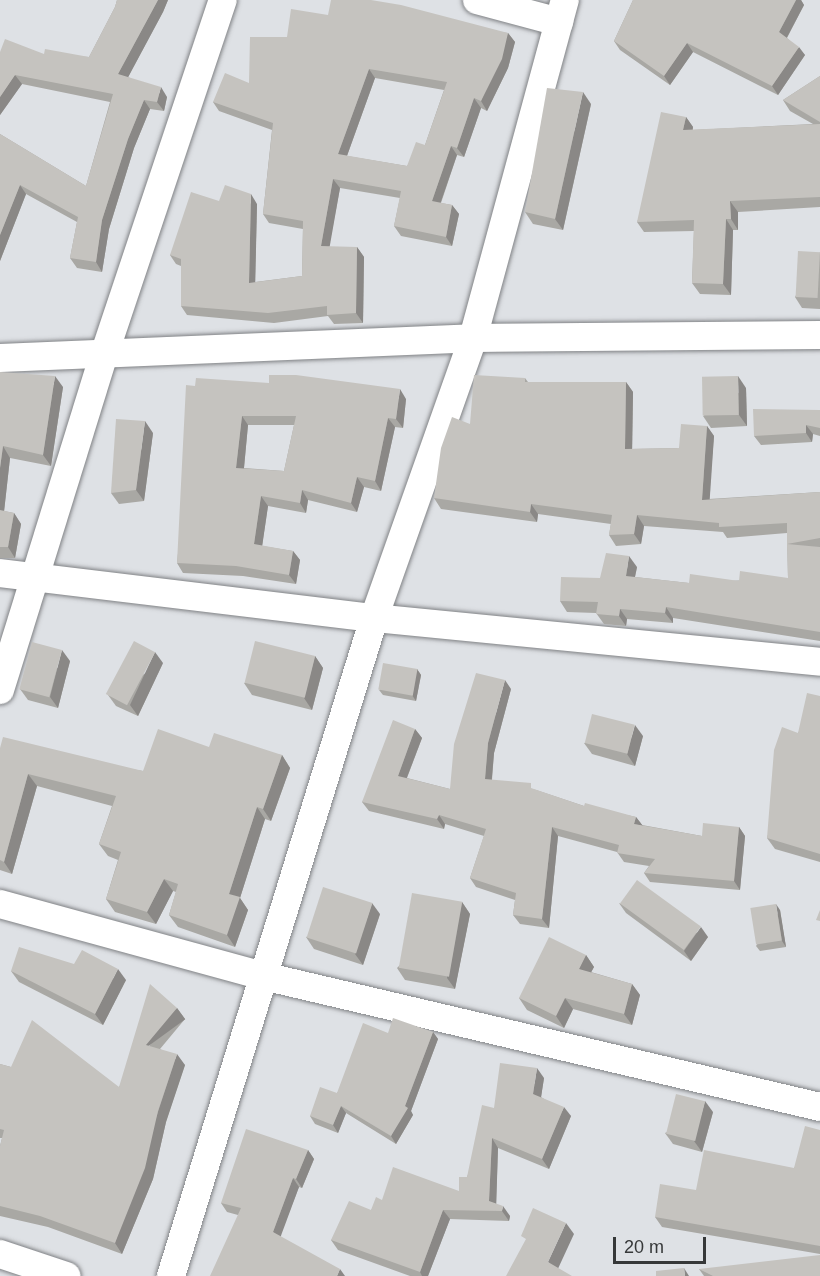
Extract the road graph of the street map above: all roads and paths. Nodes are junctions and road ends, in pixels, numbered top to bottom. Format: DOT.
graph roads {
  1 [pos="223,0"];
  2 [pos="477,0"];
  3 [pos="562,11"];
  4 [pos="820,335"];
  5 [pos="473,338"];
  6 [pos="104,355"];
  7 [pos="0,358"];
  8 [pos="0,573"];
  9 [pos="35,575"];
  10 [pos="374,618"];
  11 [pos="820,662"];
  12 [pos="0,690"];
  13 [pos="0,904"];
  14 [pos="262,976"];
  15 [pos="820,1107"];
  16 [pos="0,1254"];
  17 [pos="66,1276"];
  18 [pos="171,1276"];
  1 -- 6 [label="street"];
  2 -- 3 [label="street"];
  3 -- 5 [label="street"];
  4 -- 5 [label="street"];
  5 -- 6 [label="street"];
  5 -- 10 [label="street"];
  6 -- 7 [label="street"];
  6 -- 9 [label="street"];
  8 -- 9 [label="street"];
  9 -- 10 [label="street"];
  9 -- 12 [label="street"];
  10 -- 11 [label="street"];
  10 -- 14 [label="street"];
  13 -- 14 [label="street"];
  14 -- 15 [label="street"];
  14 -- 18 [label="street"];
  16 -- 17 [label="street"];
}
